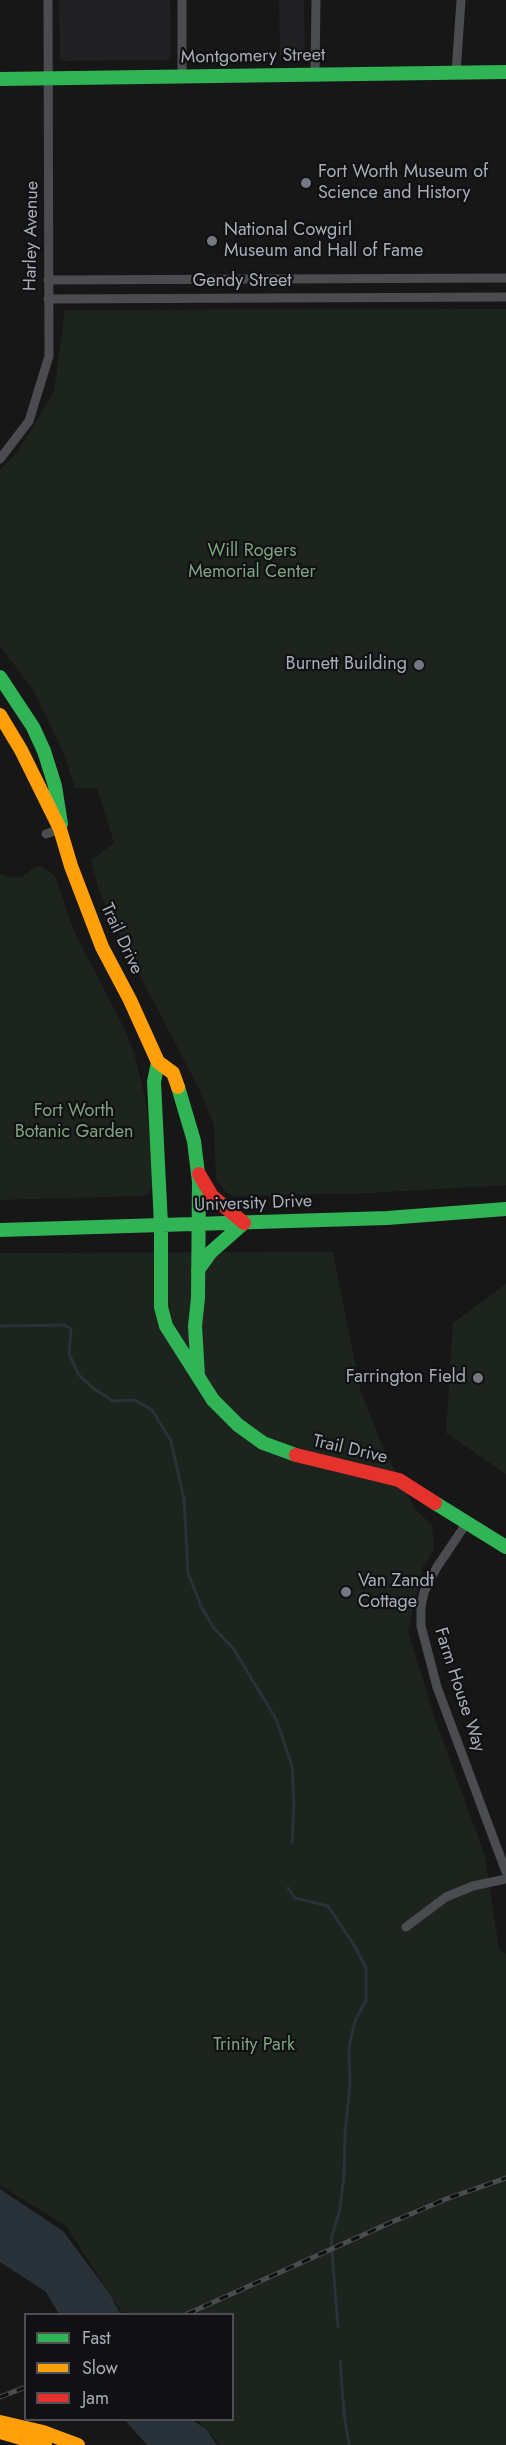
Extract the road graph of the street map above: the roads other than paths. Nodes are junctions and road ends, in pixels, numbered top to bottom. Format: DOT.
graph roads {
  1 [pos="48,0"];
  2 [pos="182,0"];
  3 [pos="316,0"];
  4 [pos="461,0"];
  5 [pos="506,72"];
  6 [pos="456,73"];
  7 [pos="315,75"];
  8 [pos="182,76"];
  9 [pos="47,78"];
  10 [pos="0,79"];
  11 [pos="435,278"];
  12 [pos="506,278"];
  13 [pos="48,280"];
  14 [pos="436,297"];
  15 [pos="506,297"];
  16 [pos="48,299"];
  17 [pos="0,459"];
  18 [pos="0,677"];
  19 [pos="0,715"];
  20 [pos="60,829"];
  21 [pos="46,834"];
  22 [pos="158,1062"];
  23 [pos="198,1172"];
  24 [pos="506,1209"];
  25 [pos="244,1223"];
  26 [pos="198,1224"];
  27 [pos="161,1225"];
  28 [pos="0,1230"];
  29 [pos="198,1270"];
  30 [pos="198,1376"];
  31 [pos="466,1524"];
  32 [pos="506,1547"];
  33 [pos="506,1872"];
  34 [pos="506,1879"];
  35 [pos="406,1927"];
  36 [pos="0,2422"];
  37 [pos="0,2432"];
  38 [pos="45,2445"];
  39 [pos="78,2445"];
  1 -- 9 [label="street, Harley Avenue"];
  2 -- 8 [label="street"];
  3 -- 7 [label="street"];
  4 -- 6 [label="street"];
  5 -- 6 [label="street, Montgomery Street"];
  6 -- 7 [label="street, Montgomery Street"];
  7 -- 8 [label="street, Montgomery Street"];
  8 -- 9 [label="street, Montgomery Street"];
  9 -- 10 [label="street, Montgomery Street"];
  9 -- 13 [label="street, Harley Avenue"];
  11 -- 12 [label="street, Gendy Street"];
  11 -- 13 [label="street, Gendy Street"];
  11 -- 14 [label="street"];
  13 -- 16 [label="street, Harley Avenue"];
  14 -- 15 [label="street, Gendy Street"];
  14 -- 16 [label="street, Gendy Street"];
  16 -- 17 [label="street, Harley Avenue"];
  18 -- 20 [label="street, Trail Drive"];
  19 -- 20 [label="street, Trail Drive"];
  20 -- 21 [label="street"];
  20 -- 22 [label="street, Trail Drive"];
  22 -- 23 [label="street, Trail Drive"];
  22 -- 27 [label="street, Trail Drive"];
  23 -- 25 [label="street"];
  23 -- 26 [label="street, Trail Drive"];
  24 -- 25 [label="street, University Drive"];
  25 -- 26 [label="street, University Drive"];
  25 -- 29 [label="street"];
  26 -- 27 [label="street, University Drive"];
  26 -- 29 [label="street, Trail Drive"];
  27 -- 28 [label="street, University Drive"];
  27 -- 30 [label="street, Trail Drive"];
  29 -- 30 [label="street, Trail Drive"];
  30 -- 31 [label="street, Trail Drive"];
  31 -- 32 [label="street, Trail Drive"];
  31 -- 33 [label="street, Farm House Way"];
  34 -- 35 [label="street"];
  36 -- 39 [label="street"];
  37 -- 38 [label="street"];
}
